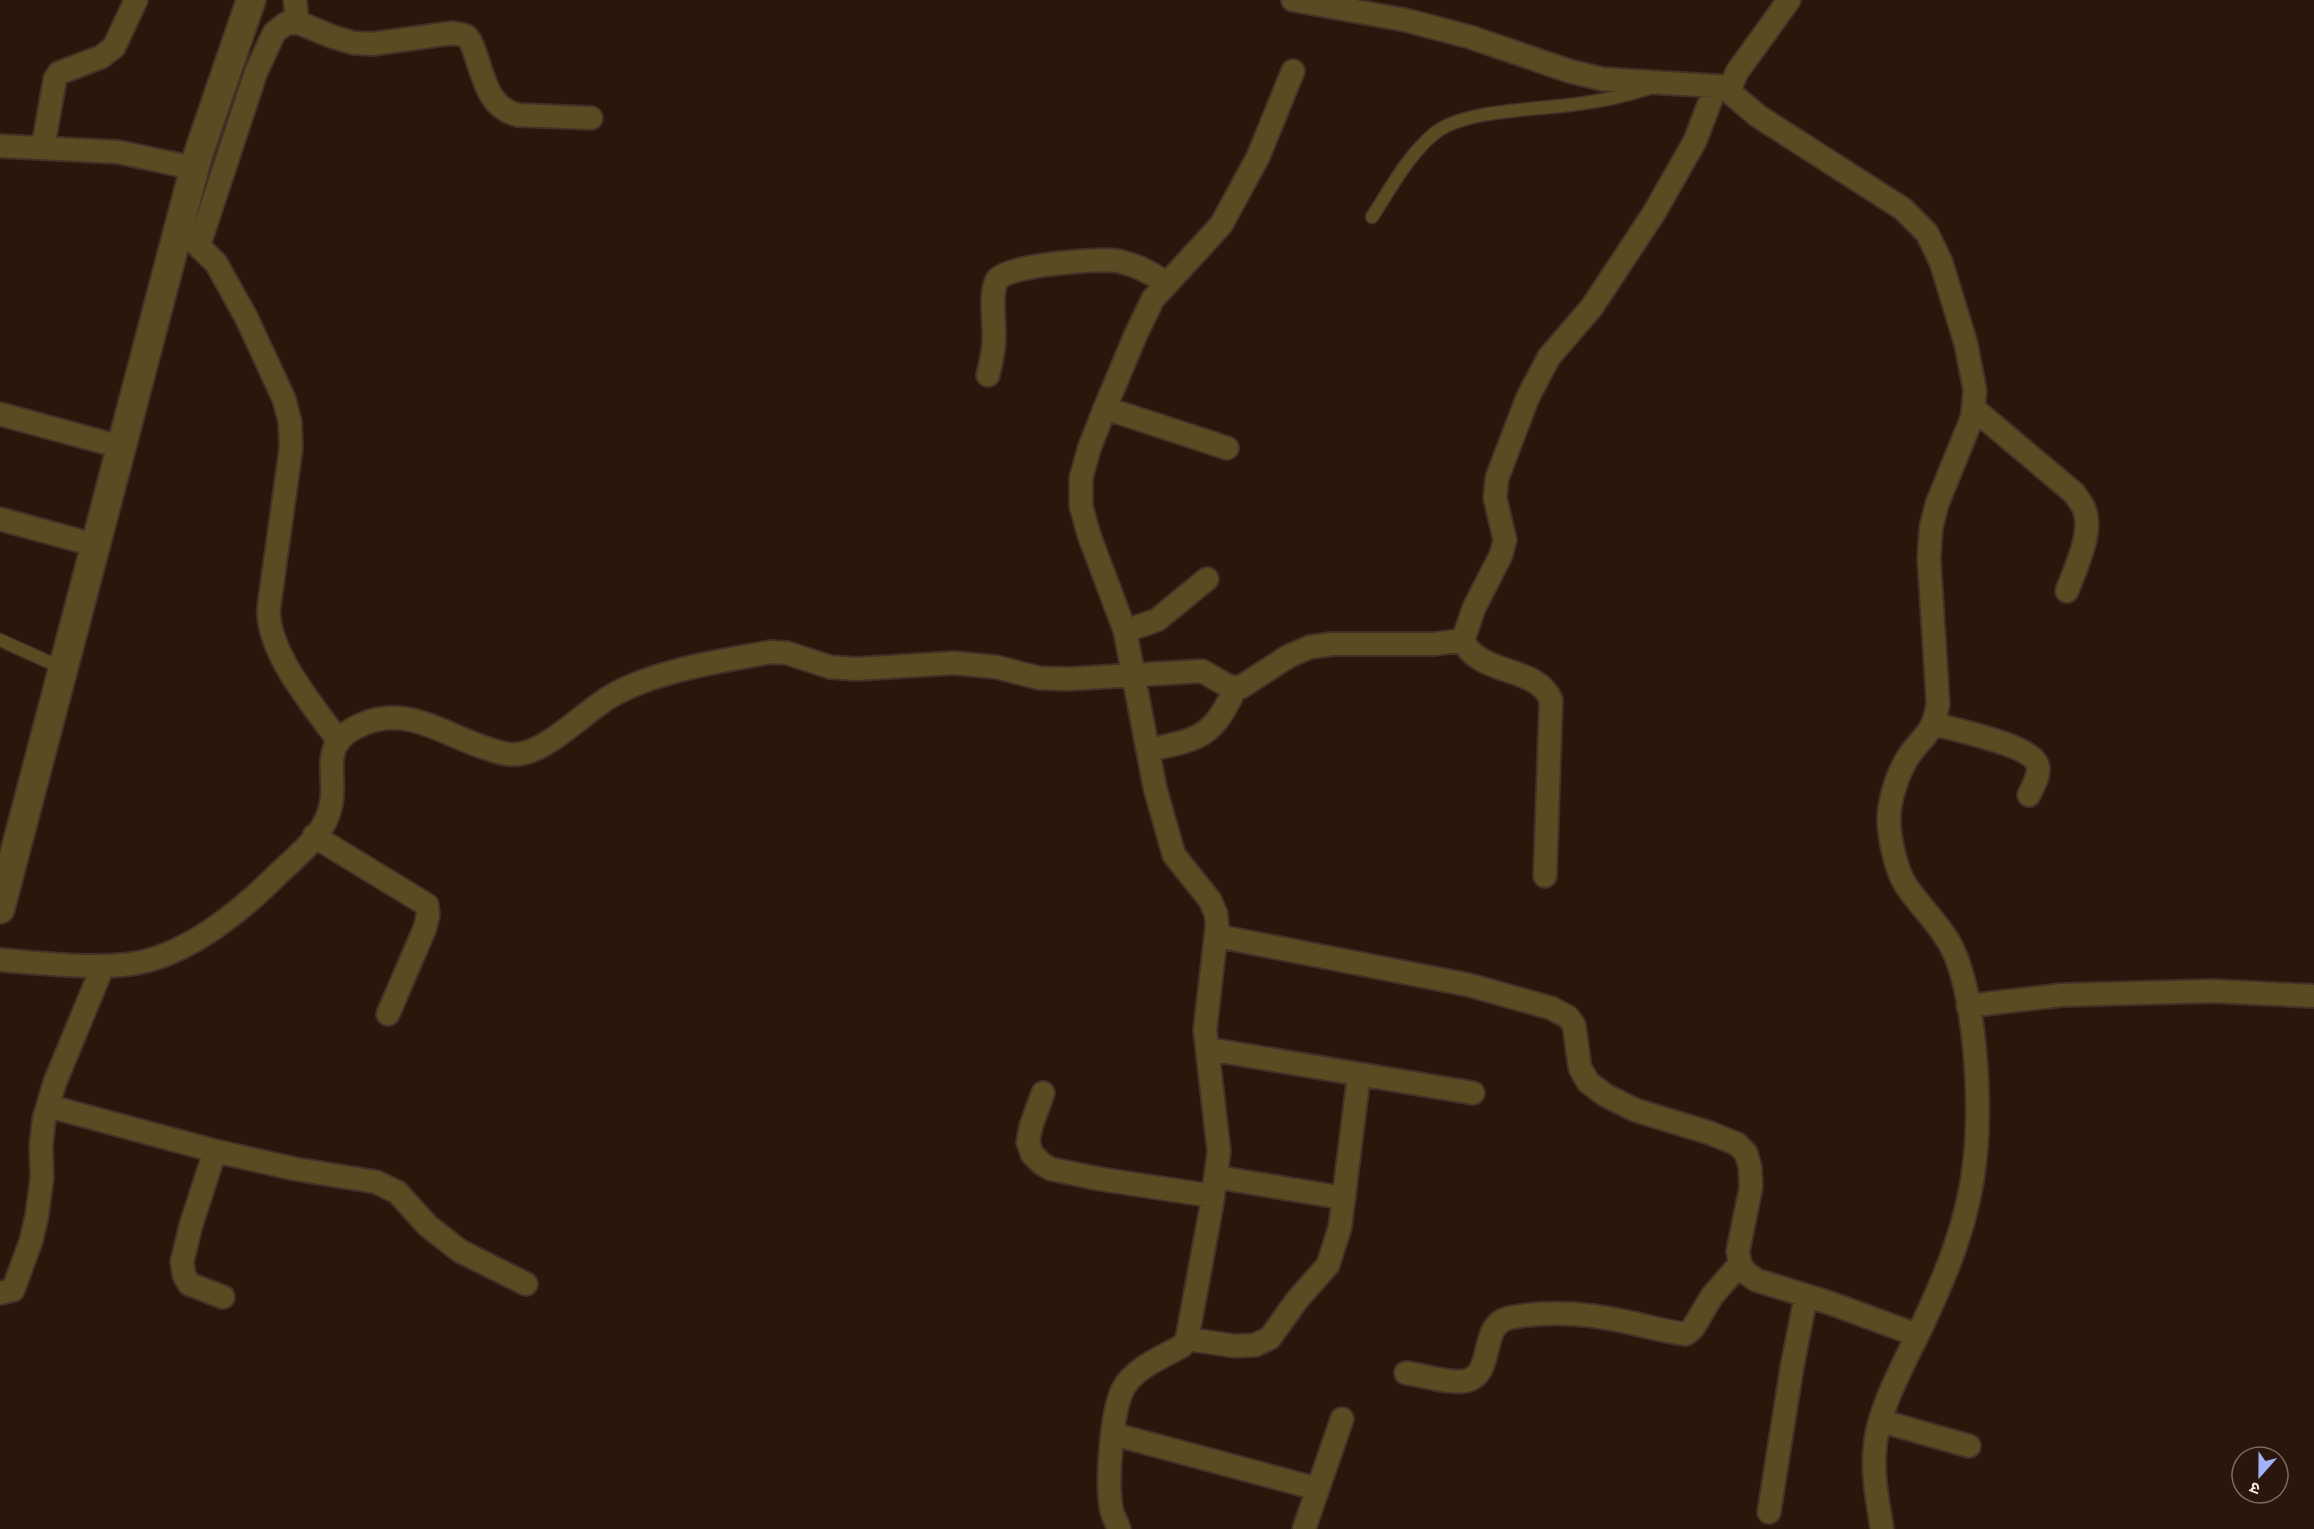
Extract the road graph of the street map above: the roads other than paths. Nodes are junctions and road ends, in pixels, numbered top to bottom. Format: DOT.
graph roads {
  1 [pos="136,0"];
  2 [pos="251,0"];
  3 [pos="1293,0"];
  4 [pos="1788,0"];
  5 [pos="296,11"];
  6 [pos="1293,71"];
  7 [pos="1668,83"];
  8 [pos="1724,86"];
  9 [pos="591,118"];
  10 [pos="0,146"];
  11 [pos="43,147"];
  12 [pos="194,168"];
  13 [pos="1372,217"];
  14 [pos="189,237"];
  15 [pos="1167,284"];
  16 [pos="988,375"];
  17 [pos="1105,408"];
  18 [pos="1973,408"];
  19 [pos="0,414"];
  20 [pos="121,447"];
  21 [pos="1227,448"];
  22 [pos="0,519"];
  23 [pos="95,545"];
  24 [pos="1208,579"];
  25 [pos="2067,591"];
  26 [pos="1125,631"];
  27 [pos="0,640"];
  28 [pos="1463,640"];
  29 [pos="62,668"];
  30 [pos="1133,675"];
  31 [pos="1236,687"];
  32 [pos="1934,724"];
  33 [pos="338,740"];
  34 [pos="1148,750"];
  35 [pos="2029,795"];
  36 [pos="314,836"];
  37 [pos="1545,876"];
  38 [pos="0,909"];
  39 [pos="1217,936"];
  40 [pos="0,960"];
  41 [pos="103,966"];
  42 [pos="2314,996"];
  43 [pos="1968,1006"];
  44 [pos="388,1014"];
  45 [pos="1208,1049"];
  46 [pos="1359,1075"];
  47 [pos="1473,1093"];
  48 [pos="1042,1094"];
  49 [pos="48,1106"];
  50 [pos="215,1151"];
  51 [pos="1215,1187"];
  52 [pos="1344,1198"];
  53 [pos="1740,1264"];
  54 [pos="526,1284"];
  55 [pos="0,1293"];
  56 [pos="1806,1296"];
  57 [pos="223,1297"];
  58 [pos="1917,1335"];
  59 [pos="1187,1339"];
  60 [pos="1406,1373"];
  61 [pos="1342,1419"];
  62 [pos="1881,1421"];
  63 [pos="1113,1434"];
  64 [pos="1970,1446"];
  65 [pos="1318,1489"];
  66 [pos="1769,1512"];
  67 [pos="1119,1529"];
  68 [pos="1304,1529"];
  69 [pos="1882,1529"];
  1 -- 11 [label="street"];
  2 -- 12 [label="street"];
  3 -- 7 [label="street"];
  4 -- 8 [label="street"];
  5 -- 9 [label="street"];
  5 -- 14 [label="street"];
  6 -- 15 [label="street"];
  7 -- 8 [label="street"];
  7 -- 13 [label="lane"];
  8 -- 18 [label="street"];
  8 -- 28 [label="street"];
  10 -- 11 [label="street"];
  11 -- 12 [label="street"];
  12 -- 14 [label="street"];
  14 -- 20 [label="street"];
  14 -- 33 [label="street"];
  15 -- 16 [label="street"];
  15 -- 17 [label="street"];
  17 -- 21 [label="street"];
  17 -- 26 [label="street"];
  18 -- 25 [label="street"];
  18 -- 32 [label="street"];
  19 -- 20 [label="street"];
  20 -- 23 [label="street"];
  22 -- 23 [label="street"];
  23 -- 29 [label="street"];
  24 -- 26 [label="street"];
  26 -- 30 [label="street"];
  27 -- 29 [label="lane"];
  28 -- 31 [label="street"];
  28 -- 37 [label="street"];
  29 -- 38 [label="street"];
  30 -- 31 [label="street"];
  30 -- 33 [label="street"];
  30 -- 34 [label="street"];
  31 -- 34 [label="street"];
  32 -- 35 [label="street"];
  32 -- 43 [label="street"];
  33 -- 36 [label="street"];
  34 -- 39 [label="street"];
  36 -- 41 [label="street"];
  36 -- 44 [label="street"];
  39 -- 45 [label="street"];
  39 -- 53 [label="street"];
  40 -- 41 [label="street"];
  41 -- 49 [label="street"];
  42 -- 43 [label="street"];
  43 -- 58 [label="street"];
  45 -- 46 [label="street"];
  45 -- 51 [label="street"];
  46 -- 47 [label="street"];
  46 -- 52 [label="street"];
  48 -- 51 [label="street"];
  49 -- 50 [label="street"];
  49 -- 55 [label="street"];
  50 -- 54 [label="street"];
  50 -- 57 [label="street"];
  51 -- 52 [label="street"];
  51 -- 59 [label="street"];
  52 -- 59 [label="street"];
  53 -- 56 [label="street"];
  53 -- 60 [label="street"];
  56 -- 58 [label="street"];
  56 -- 66 [label="street"];
  58 -- 62 [label="street"];
  59 -- 63 [label="street"];
  61 -- 65 [label="street"];
  62 -- 64 [label="street"];
  62 -- 69 [label="street"];
  63 -- 65 [label="street"];
  63 -- 67 [label="street"];
  65 -- 68 [label="street"];
}
